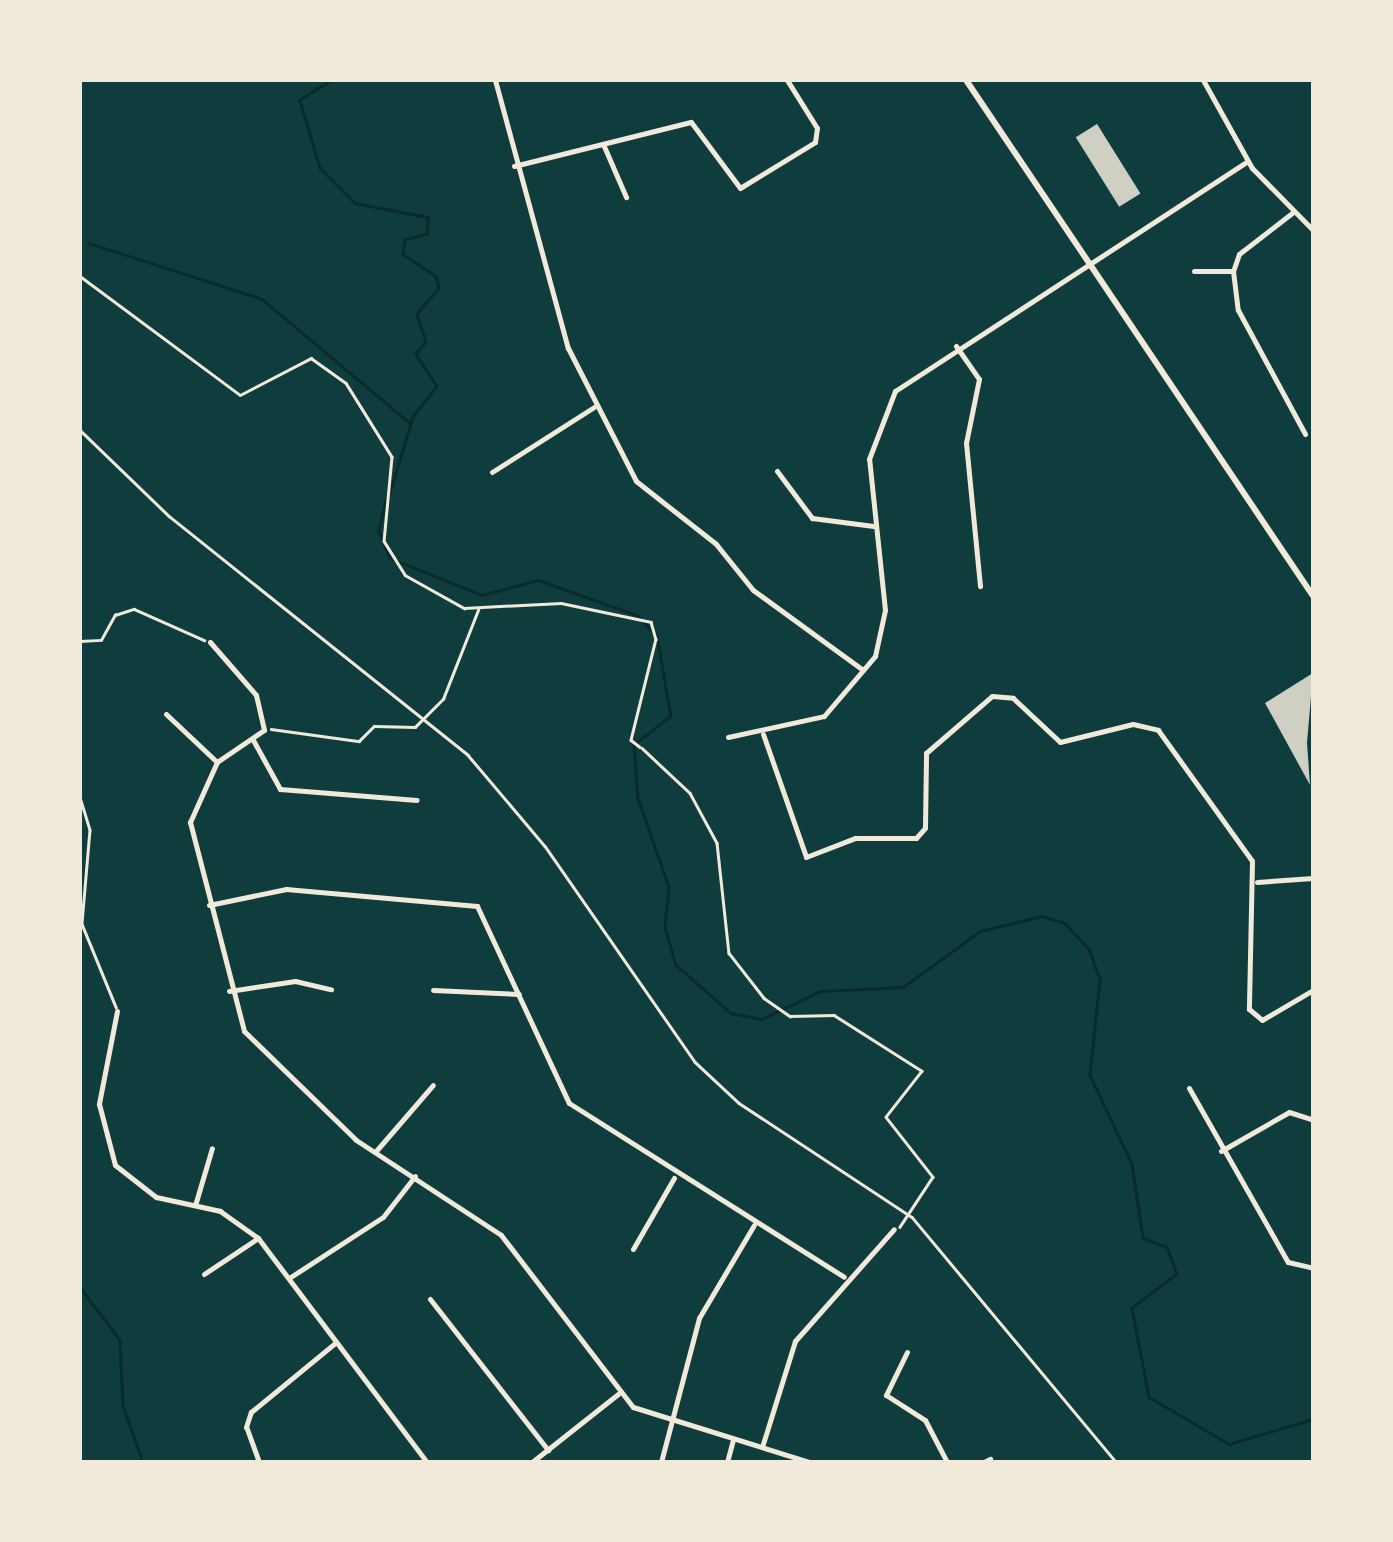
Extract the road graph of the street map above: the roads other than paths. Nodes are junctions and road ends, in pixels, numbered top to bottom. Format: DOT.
graph roads {
  1 [pos="495,80"];
  2 [pos="788,80"];
  3 [pos="966,80"];
  4 [pos="1204,80"];
  5 [pos="603,144"];
  6 [pos="1248,161"];
  7 [pos="514,166"];
  8 [pos="626,197"];
  9 [pos="1292,213"];
  10 [pos="1313,230"];
  11 [pos="1086,264"];
  12 [pos="1233,271"];
  13 [pos="1194,272"];
  14 [pos="956,346"];
  15 [pos="594,407"];
  16 [pos="1305,434"];
  17 [pos="777,470"];
  18 [pos="492,472"];
  19 [pos="875,526"];
  20 [pos="980,586"];
  21 [pos="1313,596"];
  22 [pos="210,642"];
  23 [pos="863,670"];
  24 [pos="166,714"];
  25 [pos="763,734"];
  26 [pos="728,737"];
  27 [pos="256,739"];
  28 [pos="217,762"];
  29 [pos="417,800"];
  30 [pos="1313,878"];
  31 [pos="1258,882"];
  32 [pos="208,905"];
  33 [pos="331,989"];
  34 [pos="433,990"];
  35 [pos="1313,990"];
  36 [pos="229,991"];
  37 [pos="518,994"];
  38 [pos="117,1010"];
  39 [pos="432,1085"];
  40 [pos="1189,1088"];
  41 [pos="1313,1120"];
  42 [pos="212,1148"];
  43 [pos="376,1151"];
  44 [pos="1221,1151"];
  45 [pos="415,1176"];
  46 [pos="675,1177"];
  47 [pos="196,1203"];
  48 [pos="754,1225"];
  49 [pos="894,1229"];
  50 [pos="258,1238"];
  51 [pos="633,1249"];
  52 [pos="1313,1268"];
  53 [pos="204,1274"];
  54 [pos="844,1276"];
  55 [pos="288,1278"];
  56 [pos="430,1299"];
  57 [pos="336,1343"];
  58 [pos="907,1352"];
  59 [pos="618,1394"];
  60 [pos="672,1424"];
  61 [pos="733,1439"];
  62 [pos="762,1447"];
  63 [pos="548,1450"];
  64 [pos="260,1462"];
  65 [pos="427,1462"];
  66 [pos="532,1462"];
  67 [pos="661,1462"];
  68 [pos="727,1462"];
  69 [pos="810,1462"];
  70 [pos="947,1462"];
  1 -- 7 [label="street"];
  2 -- 5 [label="street"];
  3 -- 11 [label="main road"];
  4 -- 6 [label="street"];
  5 -- 7 [label="street"];
  5 -- 8 [label="street"];
  6 -- 9 [label="street"];
  6 -- 11 [label="street"];
  7 -- 15 [label="street"];
  9 -- 10 [label="street"];
  9 -- 12 [label="street"];
  11 -- 14 [label="street"];
  11 -- 21 [label="main road"];
  12 -- 13 [label="street"];
  12 -- 16 [label="street"];
  14 -- 19 [label="street"];
  14 -- 20 [label="street"];
  15 -- 18 [label="street"];
  15 -- 23 [label="street"];
  17 -- 19 [label="street"];
  19 -- 23 [label="street"];
  22 -- 27 [label="street"];
  23 -- 25 [label="street"];
  24 -- 28 [label="street"];
  25 -- 26 [label="street"];
  25 -- 31 [label="street"];
  27 -- 28 [label="street"];
  27 -- 29 [label="street"];
  28 -- 32 [label="street"];
  30 -- 31 [label="street"];
  31 -- 35 [label="street"];
  32 -- 36 [label="street"];
  32 -- 37 [label="street"];
  33 -- 36 [label="street"];
  34 -- 37 [label="street"];
  36 -- 43 [label="street"];
  37 -- 46 [label="street"];
  38 -- 47 [label="street"];
  39 -- 43 [label="street"];
  40 -- 44 [label="street"];
  41 -- 44 [label="street"];
  42 -- 47 [label="street"];
  43 -- 45 [label="street"];
  44 -- 52 [label="street"];
  45 -- 55 [label="street"];
  45 -- 59 [label="street"];
  46 -- 48 [label="street"];
  46 -- 51 [label="street"];
  47 -- 50 [label="street"];
  48 -- 54 [label="street"];
  48 -- 60 [label="street"];
  49 -- 54 [label="street"];
  50 -- 53 [label="street"];
  50 -- 55 [label="street"];
  54 -- 62 [label="street"];
  55 -- 57 [label="street"];
  56 -- 63 [label="street"];
  57 -- 64 [label="street"];
  57 -- 65 [label="street"];
  58 -- 70 [label="street"];
  59 -- 60 [label="street"];
  59 -- 63 [label="street"];
  60 -- 61 [label="street"];
  60 -- 67 [label="street"];
  61 -- 62 [label="street"];
  61 -- 68 [label="street"];
  62 -- 69 [label="street"];
  63 -- 66 [label="street"];
}
